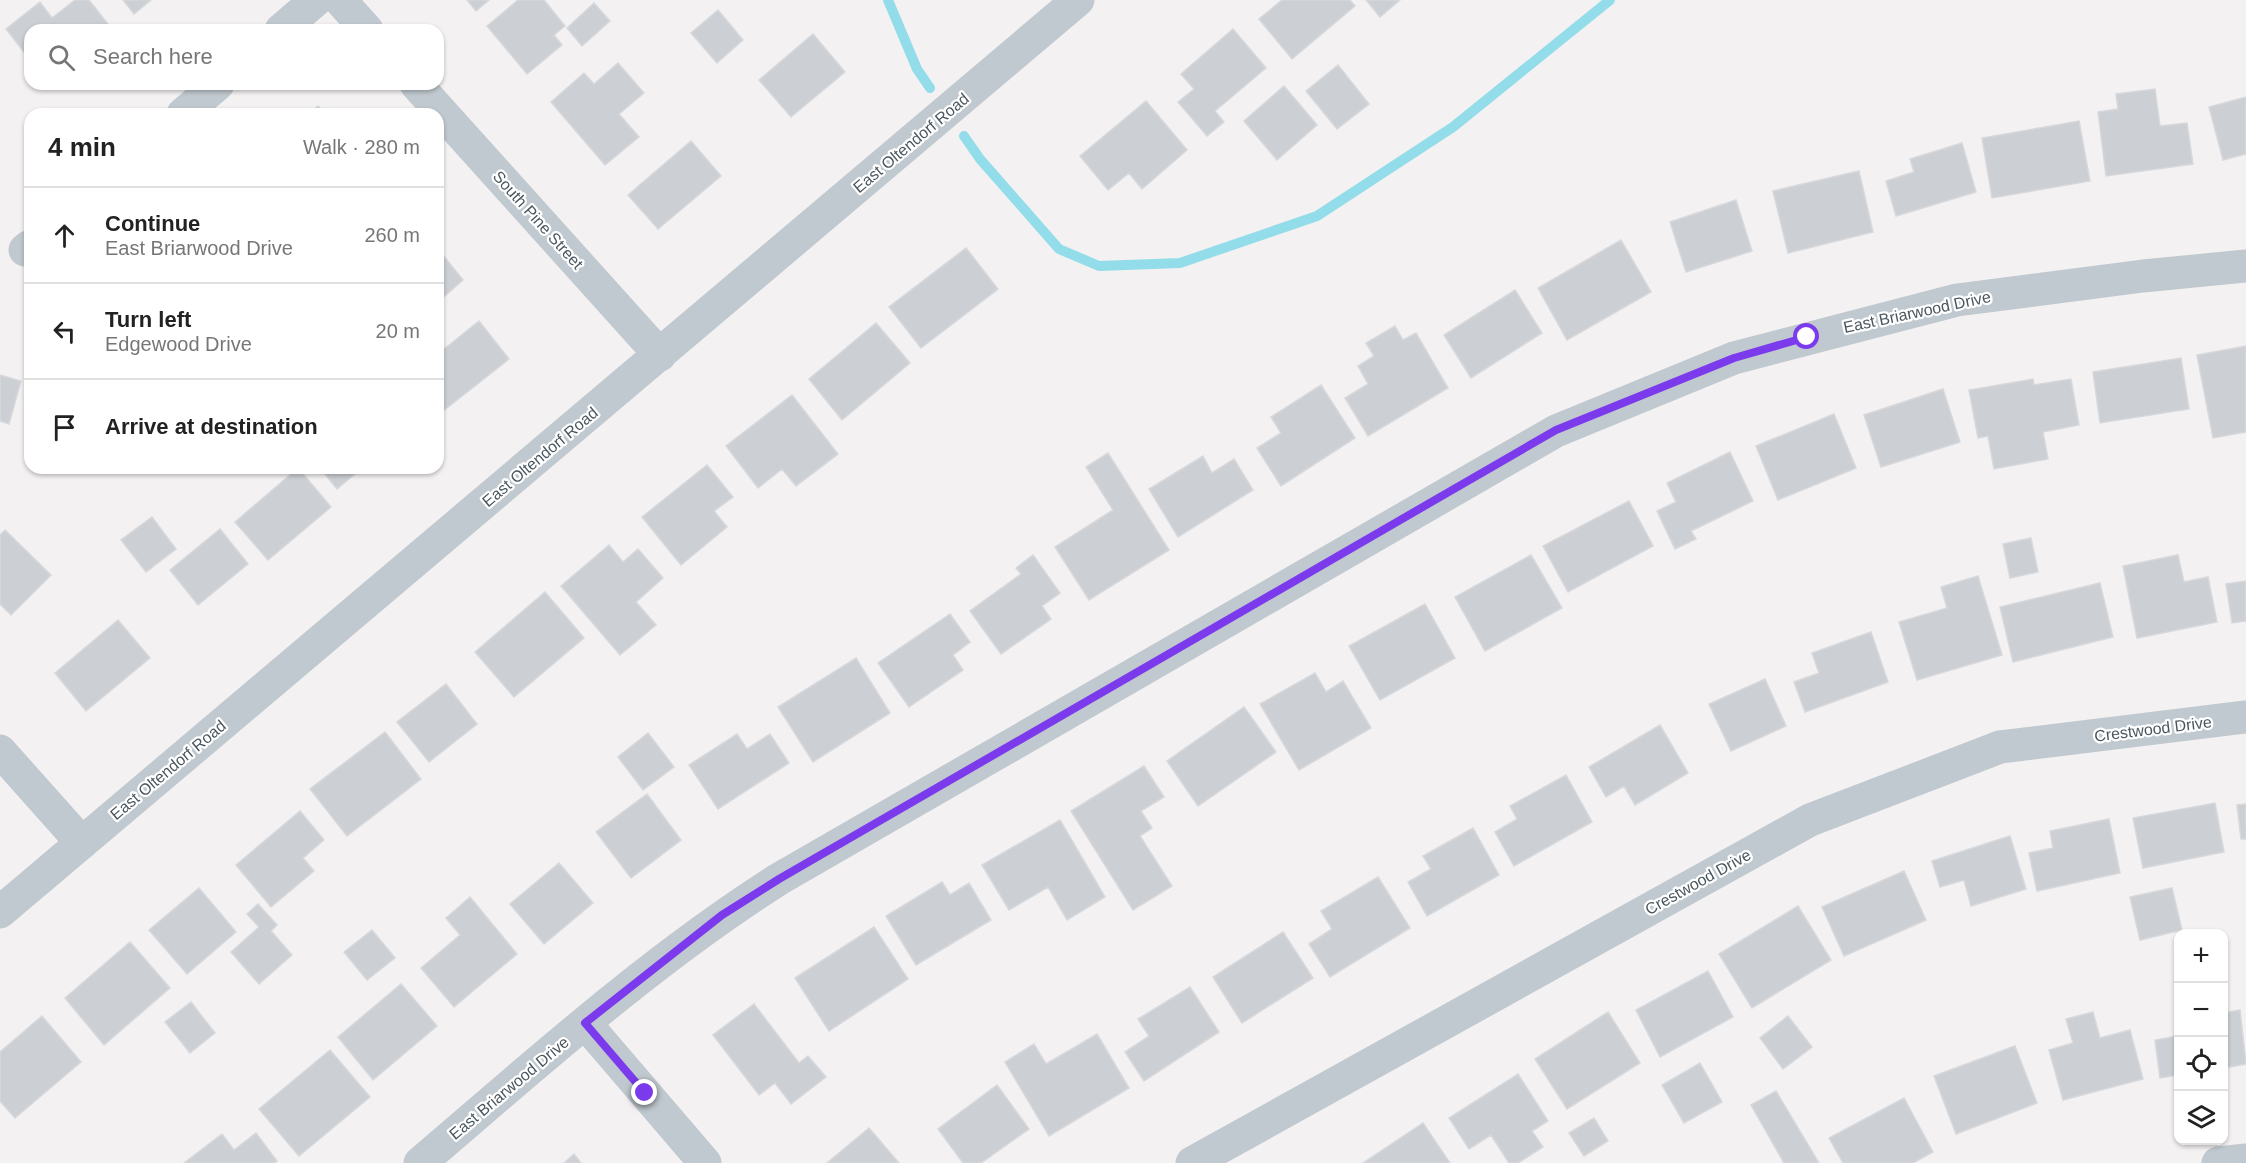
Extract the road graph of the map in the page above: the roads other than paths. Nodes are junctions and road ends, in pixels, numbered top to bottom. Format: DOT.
graph roads {
  1 [pos="316,0"];
  2 [pos="340,0"];
  3 [pos="1078,0"];
  4 [pos="288,24"];
  5 [pos="362,24"];
  6 [pos="211,90"];
  7 [pos="421,90"];
  8 [pos="190,108"];
  9 [pos="438,108"];
  10 [pos="444,115"];
  11 [pos="2246,266"];
  12 [pos="660,355"];
  13 [pos="2246,717"];
  14 [pos="0,752"];
  15 [pos="82,843"];
  16 [pos="0,912"];
  17 [pos="585,1023"];
  18 [pos="2246,1160"];
  19 [pos="420,1163"];
  20 [pos="705,1163"];
  21 [pos="1192,1163"];
  22 [pos="2218,1163"];
  1 -- 4 [label="street"];
  2 -- 5 [label="street"];
  3 -- 12 [label="street, East Oltendorf Road"];
  6 -- 8 [label="street"];
  7 -- 9 [label="street, South Pine Street"];
  10 -- 12 [label="street, South Pine Street"];
  11 -- 17 [label="street, East Briarwood Drive"];
  12 -- 15 [label="street, East Oltendorf Road"];
  13 -- 21 [label="street, Crestwood Drive"];
  14 -- 15 [label="street"];
  15 -- 16 [label="street, East Oltendorf Road"];
  17 -- 19 [label="street, East Briarwood Drive"];
  17 -- 20 [label="street"];
  18 -- 22 [label="street"];
}
